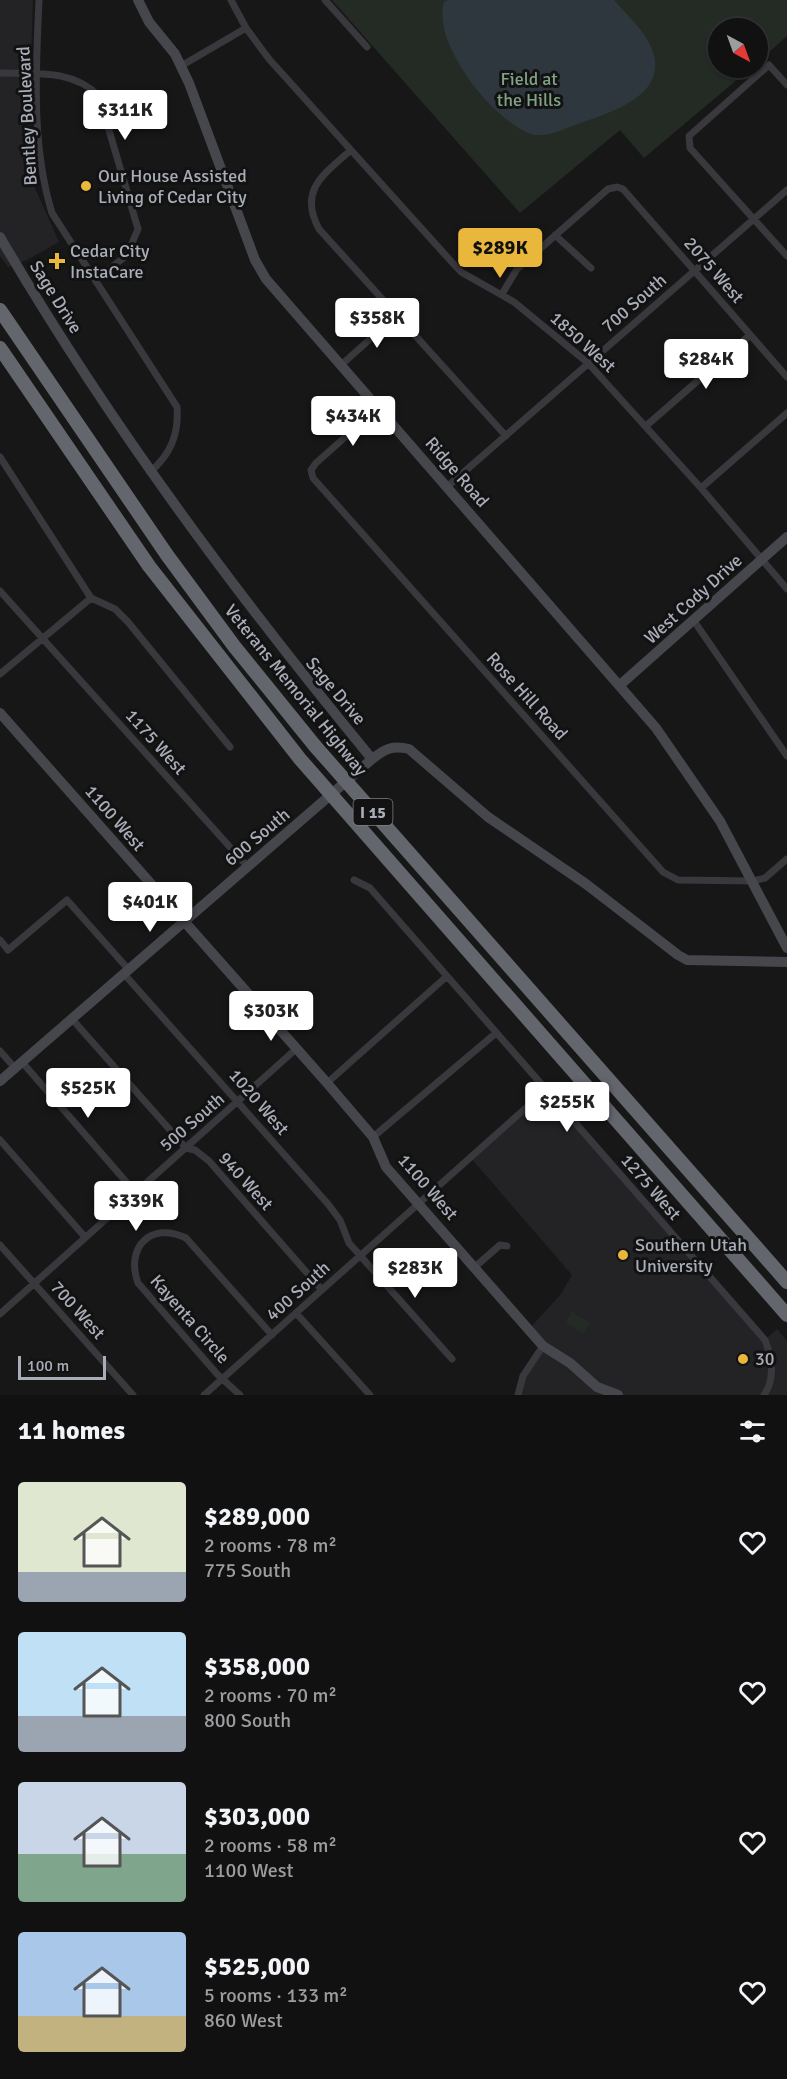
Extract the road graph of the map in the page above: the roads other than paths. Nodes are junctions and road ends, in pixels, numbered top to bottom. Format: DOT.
graph roads {
  1 [pos="39,0"];
  2 [pos="138,0"];
  3 [pos="231,0"];
  4 [pos="325,0"];
  5 [pos="246,28"];
  6 [pos="367,47"];
  7 [pos="181,66"];
  8 [pos="0,73"];
  9 [pos="36,74"];
  10 [pos="787,85"];
  11 [pos="351,150"];
  12 [pos="787,190"];
  13 [pos="752,220"];
  14 [pos="555,235"];
  15 [pos="0,237"];
  16 [pos="787,256"];
  17 [pos="591,268"];
  18 [pos="694,270"];
  19 [pos="96,280"];
  20 [pos="502,294"];
  21 [pos="0,310"];
  22 [pos="398,314"];
  23 [pos="750,335"];
  24 [pos="0,348"];
  25 [pos="588,363"];
  26 [pos="340,366"];
  27 [pos="787,377"];
  28 [pos="378,408"];
  29 [pos="787,413"];
  30 [pos="646,426"];
  31 [pos="506,436"];
  32 [pos="0,457"];
  33 [pos="150,472"];
  34 [pos="447,486"];
  35 [pos="701,488"];
  36 [pos="787,537"];
  37 [pos="763,559"];
  38 [pos="787,589"];
  39 [pos="0,591"];
  40 [pos="91,598"];
  41 [pos="694,621"];
  42 [pos="44,638"];
  43 [pos="0,674"];
  44 [pos="620,685"];
  45 [pos="0,713"];
  46 [pos="230,747"];
  47 [pos="787,756"];
  48 [pos="372,759"];
  49 [pos="787,859"];
  50 [pos="247,866"];
  51 [pos="354,880"];
  52 [pos="753,881"];
  53 [pos="185,922"];
  54 [pos="0,940"];
  55 [pos="787,948"];
  56 [pos="787,962"];
  57 [pos="126,972"];
  58 [pos="446,976"];
  59 [pos="72,1019"];
  60 [pos="496,1033"];
  61 [pos="296,1049"];
  62 [pos="0,1051"];
  63 [pos="18,1065"];
  64 [pos="0,1082"];
  65 [pos="327,1083"];
  66 [pos="546,1090"];
  67 [pos="239,1101"];
  68 [pos="373,1137"];
  69 [pos="0,1140"];
  70 [pos="186,1148"];
  71 [pos="135,1192"];
  72 [pos="419,1203"];
  73 [pos="86,1237"];
  74 [pos="0,1245"];
  75 [pos="507,1246"];
  76 [pos="360,1256"];
  77 [pos="476,1266"];
  78 [pos="787,1282"];
  79 [pos="34,1284"];
  80 [pos="322,1290"];
  81 [pos="296,1312"];
  82 [pos="0,1314"];
  83 [pos="787,1316"];
  84 [pos="272,1335"];
  85 [pos="543,1346"];
  86 [pos="452,1359"];
  87 [pos="223,1379"];
  88 [pos="133,1395"];
  89 [pos="204,1395"];
  90 [pos="240,1395"];
  91 [pos="370,1395"];
  92 [pos="518,1395"];
  93 [pos="618,1395"];
  94 [pos="764,1395"];
  1 -- 9 [label="street, Bentley Boulevard"];
  2 -- 7 [label="street, Ridge Road"];
  3 -- 5 [label="street, 1850 West"];
  4 -- 6 [label="street"];
  5 -- 7 [label="street"];
  5 -- 11 [label="street, 1850 West"];
  7 -- 26 [label="street, Ridge Road"];
  8 -- 9 [label="street"];
  9 -- 19 [label="street, Bentley Boulevard"];
  9 -- 19 [label="street"];
  10 -- 13 [label="street"];
  11 -- 20 [label="street, 1850 West"];
  11 -- 22 [label="street"];
  12 -- 13 [label="street, 700 South"];
  13 -- 16 [label="street"];
  13 -- 18 [label="street, 700 South"];
  14 -- 17 [label="street"];
  14 -- 18 [label="street, 2075 West"];
  14 -- 20 [label="street"];
  15 -- 33 [label="street, Sage Drive"];
  18 -- 23 [label="street, 2075 West"];
  18 -- 25 [label="street, 700 South"];
  19 -- 33 [label="street, Bentley Boulevard"];
  20 -- 25 [label="street, 1850 West"];
  21 -- 78 [label="highway, Veterans Memorial Highway / I 15"];
  22 -- 26 [label="street"];
  22 -- 31 [label="street"];
  23 -- 27 [label="street, 2075 West"];
  23 -- 30 [label="street"];
  24 -- 83 [label="highway, I 15"];
  25 -- 30 [label="street, 1850 West"];
  25 -- 31 [label="street, 700 South"];
  26 -- 28 [label="street, Ridge Road"];
  28 -- 34 [label="street, Ridge Road"];
  28 -- 52 [label="street, Rose Hill Road"];
  29 -- 35 [label="street"];
  30 -- 35 [label="street, 1850 West"];
  31 -- 34 [label="street, 700 South"];
  32 -- 40 [label="street"];
  33 -- 48 [label="street, Sage Drive"];
  34 -- 44 [label="street, Ridge Road"];
  35 -- 37 [label="street, 1850 West"];
  36 -- 37 [label="street, West Cody Drive"];
  37 -- 38 [label="street, 1850 West"];
  37 -- 41 [label="street, West Cody Drive"];
  39 -- 42 [label="street, 1175 West"];
  40 -- 42 [label="street"];
  40 -- 46 [label="street"];
  41 -- 44 [label="street, West Cody Drive"];
  41 -- 47 [label="street"];
  42 -- 43 [label="street"];
  42 -- 50 [label="street, 1175 West"];
  44 -- 52 [label="street, Ridge Road"];
  45 -- 53 [label="street, 1100 West"];
  48 -- 50 [label="street, 600 South"];
  48 -- 56 [label="street"];
  49 -- 52 [label="street"];
  50 -- 53 [label="street, 600 South"];
  51 -- 58 [label="street, 1275 West"];
  52 -- 55 [label="street, Ridge Road"];
  53 -- 57 [label="street, 600 South"];
  53 -- 61 [label="street, 1100 West"];
  54 -- 57 [label="street, 1020 West"];
  57 -- 59 [label="street, 600 South"];
  57 -- 67 [label="street, 1020 West"];
  58 -- 60 [label="street, 1275 West"];
  58 -- 65 [label="street"];
  59 -- 63 [label="street, 600 South"];
  59 -- 70 [label="street, 940 West"];
  60 -- 66 [label="street, 1275 West"];
  60 -- 68 [label="street"];
  61 -- 65 [label="street, 1100 West"];
  61 -- 67 [label="street, 500 South"];
  62 -- 63 [label="street"];
  63 -- 64 [label="street, 600 South"];
  63 -- 71 [label="street"];
  65 -- 68 [label="street, 1100 West"];
  66 -- 72 [label="street, 400 South"];
  66 -- 94 [label="street, 1275 West"];
  67 -- 70 [label="street, 500 South"];
  67 -- 76 [label="street, 1020 West"];
  68 -- 72 [label="street, 1100 West"];
  69 -- 73 [label="street"];
  70 -- 71 [label="street, 500 South"];
  70 -- 80 [label="street, 940 West"];
  71 -- 73 [label="street, 500 South"];
  72 -- 76 [label="street, 400 South"];
  72 -- 77 [label="street, 1100 West"];
  73 -- 79 [label="street, 500 South"];
  74 -- 79 [label="street, 700 West"];
  75 -- 77 [label="street"];
  76 -- 80 [label="street, 400 South"];
  76 -- 86 [label="street, 1020 West"];
  77 -- 85 [label="street, 1100 West"];
  79 -- 82 [label="street, 500 South"];
  79 -- 88 [label="street, 700 West"];
  80 -- 81 [label="street, 400 South"];
  81 -- 84 [label="street, 400 South"];
  81 -- 91 [label="street"];
  84 -- 87 [label="street, 400 South"];
  84 -- 87 [label="street, Kayenta Circle"];
  85 -- 92 [label="street"];
  85 -- 93 [label="street, 1100 West"];
  87 -- 89 [label="street, 400 South"];
  87 -- 90 [label="street, Kayenta Circle"];
}
